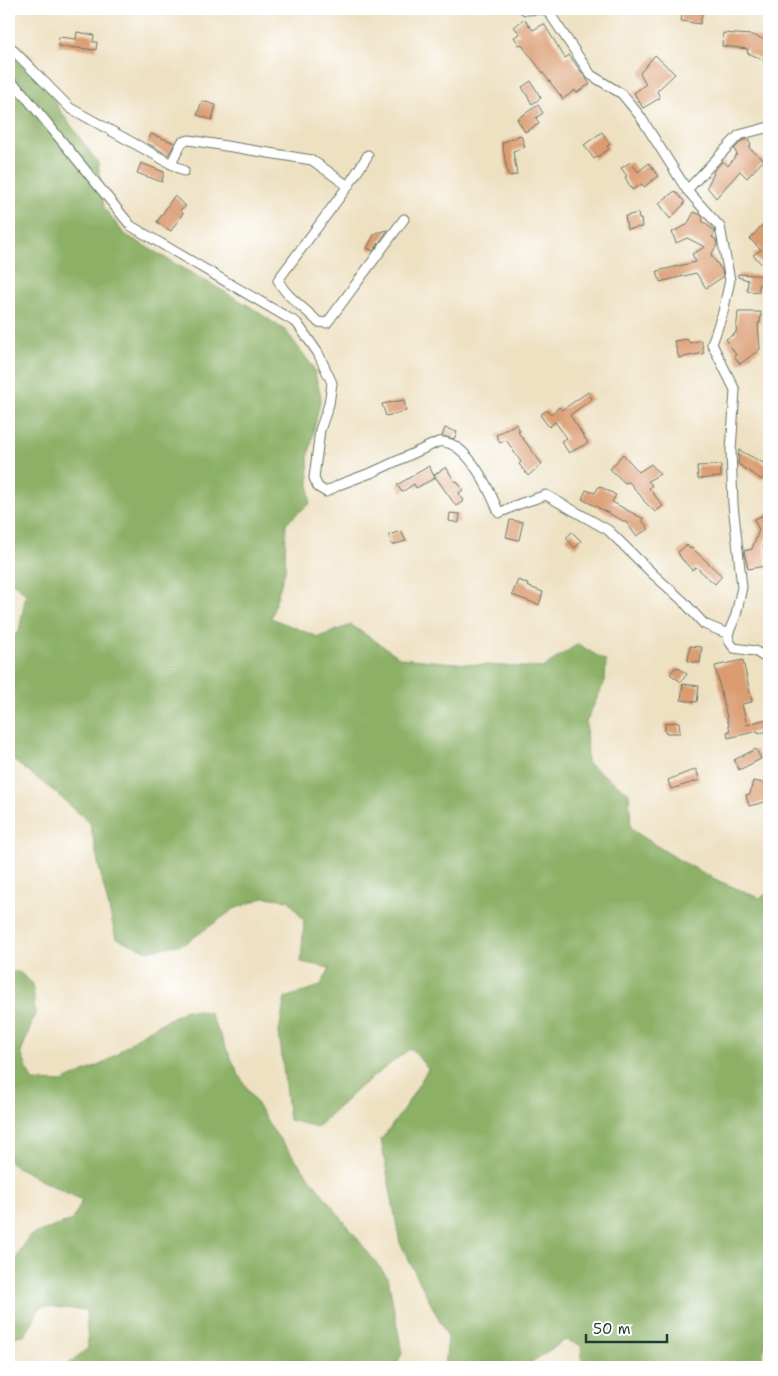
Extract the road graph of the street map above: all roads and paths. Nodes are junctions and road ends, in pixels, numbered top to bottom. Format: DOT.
graph roads {
  1 [pos="524,9"];
  2 [pos="9,46"];
  3 [pos="9,80"];
  4 [pos="769,128"];
  5 [pos="368,155"];
  6 [pos="171,164"];
  7 [pos="184,171"];
  8 [pos="348,186"];
  9 [pos="687,190"];
  10 [pos="404,219"];
  11 [pos="728,634"];
  12 [pos="769,660"];
  1 -- 9 [label="street"];
  2 -- 6 [label="street"];
  3 -- 11 [label="street"];
  4 -- 9 [label="street"];
  5 -- 8 [label="street"];
  6 -- 7 [label="street"];
  6 -- 8 [label="street"];
  8 -- 10 [label="street"];
  9 -- 11 [label="street"];
  11 -- 12 [label="street"];
}
